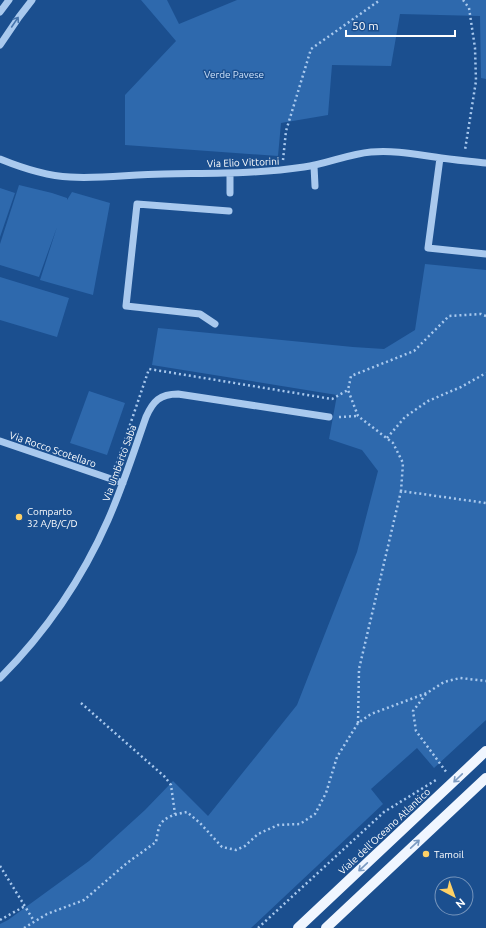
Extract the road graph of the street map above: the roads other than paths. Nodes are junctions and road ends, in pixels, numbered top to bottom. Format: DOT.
graph roads {
  1 [pos="9,0"];
  2 [pos="32,0"];
  3 [pos="0,12"];
  4 [pos="0,45"];
  5 [pos="440,158"];
  6 [pos="0,159"];
  7 [pos="486,163"];
  8 [pos="314,166"];
  9 [pos="230,173"];
  10 [pos="315,186"];
  11 [pos="230,193"];
  12 [pos="229,211"];
  13 [pos="486,254"];
  14 [pos="215,324"];
  15 [pos="329,417"];
  16 [pos="0,441"];
  17 [pos="123,484"];
  18 [pos="0,678"];
  19 [pos="486,751"];
  20 [pos="486,778"];
  21 [pos="298,928"];
  22 [pos="326,928"];
  1 -- 3 [label="street"];
  4 -- 2 [label="street, one-way"];
  5 -- 7 [label="street, Via Elio Vittorini"];
  5 -- 8 [label="street, Via Elio Vittorini"];
  5 -- 13 [label="street"];
  6 -- 9 [label="street, Via Elio Vittorini"];
  8 -- 9 [label="street, Via Elio Vittorini"];
  8 -- 10 [label="street"];
  9 -- 11 [label="street"];
  12 -- 14 [label="street"];
  15 -- 17 [label="street, Via Umberto Saba"];
  16 -- 17 [label="street, Via Rocco Scotellaro"];
  17 -- 18 [label="street, Via Umberto Saba"];
  19 -- 21 [label="main road, Viale dell'Oceano Atlantico, one-way"];
  22 -- 20 [label="main road, one-way"];
}
